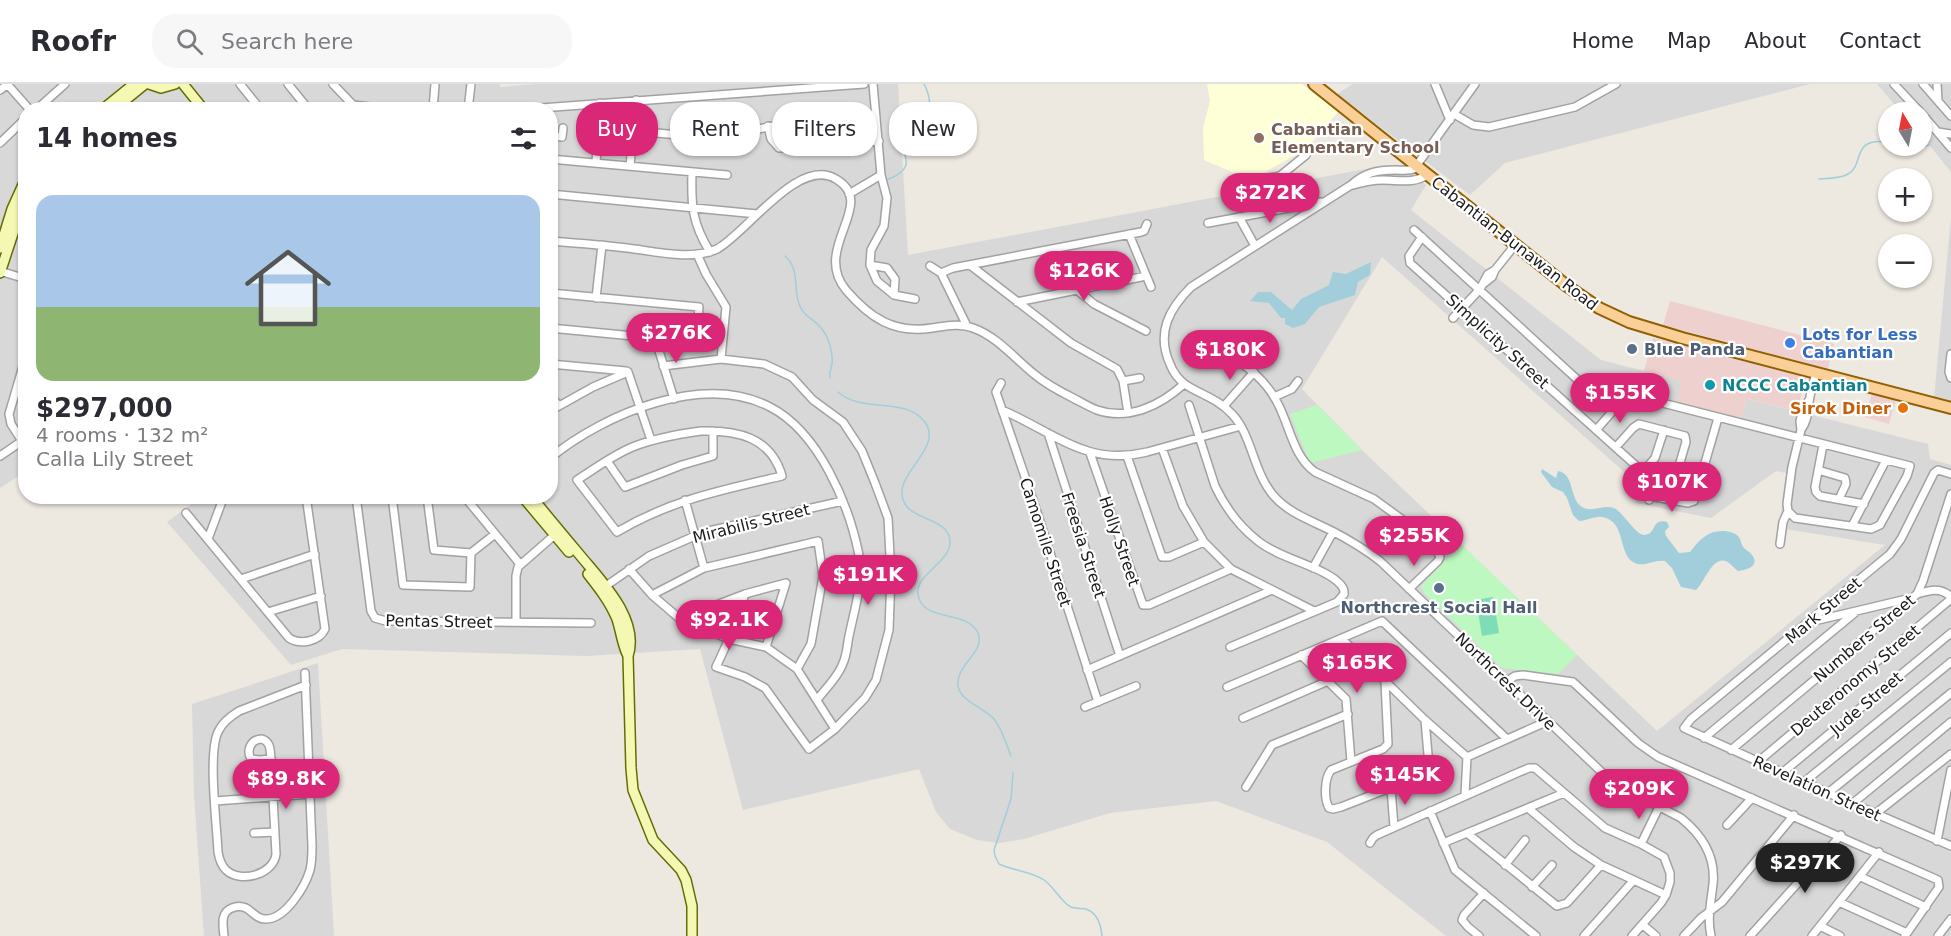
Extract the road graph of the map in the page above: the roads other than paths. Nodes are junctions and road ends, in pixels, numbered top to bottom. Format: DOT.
graph roads {
  1 [pos="7,84"];
  2 [pos="65,84"];
  3 [pos="134,84"];
  4 [pos="147,84"];
  5 [pos="175,84"];
  6 [pos="183,84"];
  7 [pos="240,84"];
  8 [pos="288,84"];
  9 [pos="333,84"];
  10 [pos="435,84"];
  11 [pos="471,84"];
  12 [pos="864,84"];
  13 [pos="873,84"];
  14 [pos="1314,84"];
  15 [pos="1436,84"];
  16 [pos="1475,84"];
  17 [pos="1616,84"];
  18 [pos="1894,84"];
  19 [pos="1923,84"];
  20 [pos="1937,84"];
  21 [pos="0,90"];
  22 [pos="636,100"];
  23 [pos="1938,100"];
  24 [pos="23,102"];
  25 [pos="45,102"];
  26 [pos="112,102"];
  27 [pos="123,102"];
  28 [pos="190,102"];
  29 [pos="198,102"];
  30 [pos="255,102"];
  31 [pos="303,102"];
  32 [pos="350,102"];
  33 [pos="434,102"];
  34 [pos="469,102"];
  35 [pos="612,102"];
  36 [pos="875,102"];
  37 [pos="1911,102"];
  38 [pos="576,105"];
  39 [pos="558,107"];
  40 [pos="1951,116"];
  41 [pos="1452,117"];
  42 [pos="877,125"];
  43 [pos="1932,125"];
  44 [pos="18,126"];
  45 [pos="768,126"];
  46 [pos="772,126"];
  47 [pos="563,128"];
  48 [pos="1938,132"];
  49 [pos="658,133"];
  50 [pos="1951,134"];
  51 [pos="558,137"];
  52 [pos="879,141"];
  53 [pos="0,143"];
  54 [pos="1951,148"];
  55 [pos="1306,154"];
  56 [pos="596,156"];
  57 [pos="631,156"];
  58 [pos="558,160"];
  59 [pos="596,163"];
  60 [pos="630,166"];
  61 [pos="1417,167"];
  62 [pos="1394,170"];
  63 [pos="692,172"];
  64 [pos="881,175"];
  65 [pos="1427,175"];
  66 [pos="727,176"];
  67 [pos="1393,180"];
  68 [pos="1234,184"];
  69 [pos="1351,185"];
  70 [pos="849,194"];
  71 [pos="558,195"];
  72 [pos="18,196"];
  73 [pos="1326,201"];
  74 [pos="691,207"];
  75 [pos="757,214"];
  76 [pos="1239,217"];
  77 [pos="18,218"];
  78 [pos="1208,223"];
  79 [pos="1147,224"];
  80 [pos="1414,230"];
  81 [pos="1129,234"];
  82 [pos="1422,237"];
  83 [pos="558,242"];
  84 [pos="602,245"];
  85 [pos="1515,245"];
  86 [pos="1255,246"];
  87 [pos="0,248"];
  88 [pos="710,252"];
  89 [pos="697,254"];
  90 [pos="870,265"];
  91 [pos="970,265"];
  92 [pos="930,266"];
  93 [pos="0,271"];
  94 [pos="941,273"];
  95 [pos="1146,276"];
  96 [pos="18,277"];
  97 [pos="1482,286"];
  98 [pos="1151,287"];
  99 [pos="1077,290"];
  100 [pos="558,294"];
  101 [pos="894,295"];
  102 [pos="596,297"];
  103 [pos="915,299"];
  104 [pos="1017,302"];
  105 [pos="1462,309"];
  106 [pos="1453,318"];
  107 [pos="967,326"];
  108 [pos="558,329"];
  109 [pos="1146,331"];
  110 [pos="655,338"];
  111 [pos="1222,351"];
  112 [pos="1951,354"];
  113 [pos="721,359"];
  114 [pos="558,365"];
  115 [pos="663,366"];
  116 [pos="628,372"];
  117 [pos="1254,372"];
  118 [pos="1816,373"];
  119 [pos="1140,378"];
  120 [pos="1951,378"];
  121 [pos="1123,381"];
  122 [pos="1298,381"];
  123 [pos="1001,383"];
  124 [pos="1184,384"];
  125 [pos="1620,393"];
  126 [pos="18,395"];
  127 [pos="1274,397"];
  128 [pos="674,399"];
  129 [pos="558,405"];
  130 [pos="1189,405"];
  131 [pos="1224,406"];
  132 [pos="640,407"];
  133 [pos="1951,408"];
  134 [pos="1002,410"];
  135 [pos="1128,413"];
  136 [pos="1718,418"];
  137 [pos="1241,426"];
  138 [pos="1597,429"];
  139 [pos="1664,430"];
  140 [pos="713,431"];
  141 [pos="18,433"];
  142 [pos="1048,434"];
  143 [pos="1198,437"];
  144 [pos="1799,439"];
  145 [pos="651,441"];
  146 [pos="18,444"];
  147 [pos="1823,445"];
  148 [pos="1616,447"];
  149 [pos="1162,448"];
  150 [pos="558,453"];
  151 [pos="1090,453"];
  152 [pos="0,456"];
  153 [pos="1127,456"];
  154 [pos="607,460"];
  155 [pos="1886,460"];
  156 [pos="1818,470"];
  157 [pos="1643,472"];
  158 [pos="1951,474"];
  159 [pos="1655,479"];
  160 [pos="1674,483"];
  161 [pos="1951,494"];
  162 [pos="1839,499"];
  163 [pos="685,500"];
  164 [pos="1669,500"];
  165 [pos="843,501"];
  166 [pos="221,504"];
  167 [pos="307,504"];
  168 [pos="357,504"];
  169 [pos="393,504"];
  170 [pos="428,504"];
  171 [pos="471,504"];
  172 [pos="530,504"];
  173 [pos="537,504"];
  174 [pos="1864,504"];
  175 [pos="1788,511"];
  176 [pos="186,513"];
  177 [pos="1852,526"];
  178 [pos="1333,531"];
  179 [pos="557,533"];
  180 [pos="495,534"];
  181 [pos="696,535"];
  182 [pos="208,539"];
  183 [pos="1204,542"];
  184 [pos="1780,544"];
  185 [pos="471,553"];
  186 [pos="315,554"];
  187 [pos="520,564"];
  188 [pos="629,568"];
  189 [pos="704,568"];
  190 [pos="1313,568"];
  191 [pos="1231,569"];
  192 [pos="241,579"];
  193 [pos="604,588"];
  194 [pos="1409,589"];
  195 [pos="1272,590"];
  196 [pos="745,594"];
  197 [pos="652,595"];
  198 [pos="321,596"];
  199 [pos="1916,596"];
  200 [pos="1951,598"];
  201 [pos="1857,611"];
  202 [pos="268,612"];
  203 [pos="1314,612"];
  204 [pos="680,619"];
  205 [pos="516,622"];
  206 [pos="591,623"];
  207 [pos="1808,623"];
  208 [pos="1951,633"];
  209 [pos="729,639"];
  210 [pos="1342,639"];
  211 [pos="766,647"];
  212 [pos="1230,647"];
  213 [pos="1301,655"];
  214 [pos="1120,656"];
  215 [pos="1951,662"];
  216 [pos="797,669"];
  217 [pos="1087,670"];
  218 [pos="305,674"];
  219 [pos="1328,681"];
  220 [pos="1385,682"];
  221 [pos="1506,682"];
  222 [pos="306,685"];
  223 [pos="1136,686"];
  224 [pos="1227,687"];
  225 [pos="1951,693"];
  226 [pos="817,700"];
  227 [pos="1098,702"];
  228 [pos="1085,707"];
  229 [pos="1348,714"];
  230 [pos="1243,718"];
  231 [pos="1425,720"];
  232 [pos="1548,721"];
  233 [pos="1951,722"];
  234 [pos="1684,728"];
  235 [pos="835,729"];
  236 [pos="1704,738"];
  237 [pos="1507,739"];
  238 [pos="1731,750"];
  239 [pos="1951,754"];
  240 [pos="1467,757"];
  241 [pos="271,759"];
  242 [pos="1759,761"];
  243 [pos="1351,762"];
  244 [pos="1951,770"];
  245 [pos="1782,773"];
  246 [pos="1804,782"];
  247 [pos="1246,787"];
  248 [pos="1391,788"];
  249 [pos="1828,793"];
  250 [pos="310,794"];
  251 [pos="1564,794"];
  252 [pos="1465,795"];
  253 [pos="273,797"];
  254 [pos="1752,798"];
  255 [pos="215,801"];
  256 [pos="1852,804"];
  257 [pos="1659,807"];
  258 [pos="1528,808"];
  259 [pos="1430,811"];
  260 [pos="1875,814"];
  261 [pos="1794,815"];
  262 [pos="1727,825"];
  263 [pos="1394,827"];
  264 [pos="275,832"];
  265 [pos="254,833"];
  266 [pos="1467,833"];
  267 [pos="1841,836"];
  268 [pos="1525,840"];
  269 [pos="1937,841"];
  270 [pos="1370,843"];
  271 [pos="1443,843"];
  272 [pos="1641,844"];
  273 [pos="1951,846"];
  274 [pos="1879,852"];
  275 [pos="1505,865"];
  276 [pos="1552,865"];
  277 [pos="1601,865"];
  278 [pos="1861,877"];
  279 [pos="1633,881"];
  280 [pos="1532,887"];
  281 [pos="1484,893"];
  282 [pos="1666,895"];
  283 [pos="1839,902"];
  284 [pos="1926,907"];
  285 [pos="1708,913"];
  286 [pos="1951,920"];
  287 [pos="1643,925"];
  288 [pos="1820,927"];
  289 [pos="1906,935"];
  290 [pos="224,936"];
  291 [pos="692,936"];
  292 [pos="1479,936"];
  293 [pos="1536,936"];
  294 [pos="1584,936"];
  295 [pos="1632,936"];
  296 [pos="1656,936"];
  297 [pos="1684,936"];
  298 [pos="1711,936"];
  299 [pos="1750,936"];
  300 [pos="1812,936"];
  301 [pos="1840,936"];
  302 [pos="1938,936"];
  1 -- 21 [label="street"];
  1 -- 24 [label="street"];
  2 -- 25 [label="street"];
  3 -- 26 [label="street"];
  4 -- 5 [label="street"];
  4 -- 27 [label="street"];
  5 -- 28 [label="street"];
  6 -- 29 [label="street"];
  7 -- 30 [label="street"];
  8 -- 31 [label="street"];
  9 -- 32 [label="street"];
  10 -- 33 [label="street"];
  11 -- 34 [label="street"];
  12 -- 22 [label="street"];
  13 -- 36 [label="street"];
  14 -- 61 [label="main road, Cabantian-Bunawan Road"];
  15 -- 41 [label="street"];
  16 -- 41 [label="street"];
  17 -- 41 [label="street"];
  18 -- 37 [label="street"];
  19 -- 23 [label="street"];
  20 -- 23 [label="street"];
  22 -- 35 [label="street"];
  23 -- 40 [label="street"];
  38 -- 39 [label="street"];
  41 -- 61 [label="street"];
  42 -- 52 [label="street"];
  43 -- 48 [label="street"];
  44 -- 53 [label="street"];
  45 -- 46 [label="street"];
  45 -- 49 [label="street"];
  45 -- 52 [label="street"];
  47 -- 51 [label="street"];
  48 -- 50 [label="street"];
  48 -- 54 [label="street"];
  52 -- 64 [label="street"];
  55 -- 68 [label="street"];
  56 -- 59 [label="street"];
  57 -- 60 [label="street"];
  58 -- 59 [label="street"];
  59 -- 60 [label="street"];
  60 -- 63 [label="street"];
  61 -- 62 [label="street"];
  61 -- 65 [label="main road, Cabantian-Bunawan Road"];
  62 -- 67 [label="street"];
  62 -- 69 [label="street"];
  63 -- 66 [label="street"];
  63 -- 74 [label="street"];
  64 -- 70 [label="street"];
  64 -- 90 [label="street"];
  65 -- 67 [label="street"];
  65 -- 85 [label="main road, Cabantian-Bunawan Road"];
  67 -- 69 [label="street"];
  69 -- 73 [label="street"];
  70 -- 75 [label="street"];
  70 -- 107 [label="street"];
  71 -- 74 [label="street"];
  72 -- 87 [label="street"];
  73 -- 76 [label="street"];
  73 -- 86 [label="street"];
  74 -- 75 [label="street"];
  74 -- 88 [label="street"];
  75 -- 88 [label="street"];
  76 -- 78 [label="street"];
  76 -- 86 [label="street"];
  77 -- 93 [label="street"];
  79 -- 81 [label="street"];
  80 -- 82 [label="street"];
  81 -- 91 [label="street"];
  81 -- 95 [label="street"];
  82 -- 97 [label="street"];
  82 -- 105 [label="street, Simplicity Street"];
  83 -- 84 [label="street"];
  84 -- 89 [label="street"];
  84 -- 102 [label="street"];
  85 -- 97 [label="street"];
  85 -- 118 [label="main road, Cabantian-Bunawan Road"];
  86 -- 124 [label="street"];
  88 -- 89 [label="street"];
  89 -- 113 [label="street"];
  90 -- 101 [label="street"];
  90 -- 101 [label="street"];
  91 -- 94 [label="street"];
  91 -- 104 [label="street"];
  92 -- 94 [label="street"];
  93 -- 96 [label="street"];
  94 -- 107 [label="street"];
  95 -- 98 [label="street"];
  95 -- 99 [label="street"];
  97 -- 105 [label="street"];
  97 -- 125 [label="street"];
  99 -- 104 [label="street"];
  99 -- 109 [label="street"];
  100 -- 102 [label="street"];
  101 -- 103 [label="street"];
  102 -- 110 [label="street"];
  104 -- 121 [label="street"];
  105 -- 106 [label="street"];
  105 -- 138 [label="street, Simplicity Street"];
  107 -- 135 [label="street"];
  108 -- 110 [label="street"];
  110 -- 115 [label="street"];
  111 -- 117 [label="street"];
  112 -- 120 [label="street"];
  113 -- 115 [label="street"];
  113 -- 235 [label="street"];
  114 -- 116 [label="street"];
  115 -- 128 [label="street"];
  116 -- 129 [label="street"];
  116 -- 132 [label="street"];
  117 -- 127 [label="street"];
  117 -- 131 [label="street"];
  118 -- 133 [label="main road, Cabantian-Bunawan Road"];
  118 -- 144 [label="street"];
  119 -- 121 [label="street"];
  121 -- 135 [label="street"];
  122 -- 127 [label="street"];
  123 -- 134 [label="street, Camomile Street"];
  124 -- 131 [label="street, Northcrest Drive"];
  124 -- 135 [label="street"];
  125 -- 136 [label="street"];
  125 -- 138 [label="street"];
  126 -- 141 [label="street"];
  127 -- 194 [label="street"];
  128 -- 132 [label="street"];
  128 -- 165 [label="street"];
  130 -- 143 [label="street"];
  131 -- 137 [label="street, Northcrest Drive"];
  132 -- 145 [label="street"];
  132 -- 150 [label="street"];
  134 -- 142 [label="street"];
  134 -- 217 [label="street, Camomile Street"];
  136 -- 144 [label="street"];
  136 -- 164 [label="street"];
  137 -- 143 [label="street"];
  137 -- 178 [label="street, Northcrest Drive"];
  138 -- 148 [label="street, Simplicity Street"];
  139 -- 148 [label="street"];
  139 -- 157 [label="street"];
  139 -- 160 [label="street"];
  140 -- 145 [label="street"];
  140 -- 154 [label="street"];
  140 -- 163 [label="street"];
  142 -- 151 [label="street"];
  142 -- 214 [label="street, Freesia Street"];
  143 -- 149 [label="street"];
  143 -- 190 [label="street"];
  144 -- 147 [label="street"];
  144 -- 175 [label="street"];
  145 -- 154 [label="street"];
  146 -- 152 [label="street"];
  147 -- 155 [label="street"];
  147 -- 156 [label="street"];
  148 -- 157 [label="street, Simplicity Street"];
  149 -- 153 [label="street"];
  149 -- 183 [label="street"];
  151 -- 153 [label="street"];
  151 -- 191 [label="street, Holly Street"];
  153 -- 183 [label="street"];
  154 -- 163 [label="street"];
  155 -- 174 [label="street"];
  155 -- 177 [label="street"];
  156 -- 162 [label="street"];
  156 -- 162 [label="street"];
  157 -- 159 [label="street, Simplicity Street"];
  158 -- 207 [label="street, Mark Street"];
  159 -- 160 [label="street, Simplicity Street"];
  159 -- 164 [label="street"];
  160 -- 164 [label="street"];
  161 -- 199 [label="street, Numbers Street"];
  162 -- 174 [label="street"];
  163 -- 181 [label="street"];
  165 -- 181 [label="street, Mirabilis Street"];
  165 -- 226 [label="street"];
  166 -- 182 [label="street"];
  167 -- 186 [label="street"];
  168 -- 205 [label="street, Pentas Street"];
  169 -- 185 [label="street"];
  170 -- 185 [label="street"];
  171 -- 180 [label="street"];
  172 -- 179 [label="street"];
  173 -- 179 [label="street"];
  174 -- 177 [label="street"];
  175 -- 177 [label="street"];
  175 -- 184 [label="street"];
  176 -- 182 [label="street"];
  178 -- 190 [label="street"];
  178 -- 194 [label="street, Northcrest Drive"];
  179 -- 187 [label="street"];
  179 -- 193 [label="street"];
  180 -- 185 [label="street"];
  180 -- 187 [label="street"];
  181 -- 188 [label="street, Mirabilis Street"];
  181 -- 189 [label="street"];
  182 -- 192 [label="street"];
  183 -- 191 [label="street"];
  186 -- 192 [label="street"];
  186 -- 198 [label="street"];
  187 -- 205 [label="street"];
  188 -- 193 [label="street, Mirabilis Street"];
  188 -- 197 [label="street"];
  189 -- 197 [label="street"];
  189 -- 216 [label="street"];
  190 -- 203 [label="street"];
  191 -- 195 [label="street"];
  192 -- 202 [label="street"];
  193 -- 291 [label="street"];
  194 -- 221 [label="street, Northcrest Drive"];
  195 -- 203 [label="street"];
  195 -- 214 [label="street"];
  196 -- 204 [label="street"];
  196 -- 209 [label="street"];
  196 -- 211 [label="street"];
  197 -- 204 [label="street"];
  198 -- 202 [label="street"];
  198 -- 202 [label="street"];
  199 -- 200 [label="street"];
  199 -- 201 [label="street"];
  199 -- 238 [label="street, Numbers Street"];
  200 -- 242 [label="street, Deuteronomy Street"];
  201 -- 207 [label="street"];
  201 -- 236 [label="street"];
  203 -- 212 [label="street"];
  204 -- 209 [label="street"];
  205 -- 206 [label="street, Pentas Street"];
  207 -- 234 [label="street, Mark Street"];
  208 -- 245 [label="street, Jude Street"];
  209 -- 211 [label="street"];
  209 -- 235 [label="street"];
  210 -- 213 [label="street"];
  210 -- 220 [label="street"];
  210 -- 237 [label="street"];
  211 -- 216 [label="street"];
  213 -- 219 [label="street"];
  213 -- 224 [label="street"];
  214 -- 217 [label="street"];
  215 -- 246 [label="street"];
  216 -- 226 [label="street"];
  217 -- 227 [label="street, Camomile Street"];
  218 -- 222 [label="street"];
  219 -- 229 [label="street"];
  219 -- 230 [label="street"];
  220 -- 231 [label="street"];
  220 -- 243 [label="street"];
  221 -- 232 [label="street, Northcrest Drive"];
  221 -- 254 [label="street"];
  222 -- 250 [label="street"];
  222 -- 255 [label="street"];
  223 -- 227 [label="street"];
  225 -- 249 [label="street"];
  226 -- 235 [label="street"];
  227 -- 228 [label="street"];
  229 -- 243 [label="street"];
  229 -- 247 [label="street"];
  231 -- 240 [label="street"];
  231 -- 248 [label="street"];
  232 -- 237 [label="street"];
  232 -- 257 [label="street, Northcrest Drive"];
  233 -- 256 [label="street"];
  234 -- 236 [label="street, Revelation Street"];
  236 -- 238 [label="street, Revelation Street"];
  237 -- 240 [label="street"];
  238 -- 242 [label="street, Revelation Street"];
  239 -- 260 [label="street"];
  240 -- 252 [label="street"];
  241 -- 253 [label="street"];
  242 -- 245 [label="street, Revelation Street"];
  243 -- 248 [label="street"];
  244 -- 269 [label="street"];
  245 -- 246 [label="street, Revelation Street"];
  246 -- 249 [label="street, Revelation Street"];
  248 -- 263 [label="street"];
  249 -- 256 [label="street, Revelation Street"];
  250 -- 253 [label="street"];
  250 -- 290 [label="street"];
  251 -- 252 [label="street"];
  251 -- 258 [label="street"];
  251 -- 272 [label="street"];
  252 -- 259 [label="street"];
  253 -- 255 [label="street"];
  253 -- 264 [label="street"];
  254 -- 261 [label="street"];
  254 -- 262 [label="street"];
  255 -- 264 [label="street"];
  256 -- 260 [label="street, Revelation Street"];
  257 -- 272 [label="street"];
  257 -- 285 [label="street, Northcrest Drive"];
  258 -- 266 [label="street"];
  258 -- 277 [label="street"];
  259 -- 263 [label="street"];
  259 -- 271 [label="street"];
  260 -- 269 [label="street, Revelation Street"];
  261 -- 267 [label="street"];
  261 -- 285 [label="street"];
  263 -- 270 [label="street"];
  264 -- 265 [label="street"];
  266 -- 271 [label="street"];
  266 -- 275 [label="street"];
  267 -- 274 [label="street"];
  267 -- 299 [label="street"];
  268 -- 275 [label="street"];
  269 -- 273 [label="street, Revelation Street"];
  271 -- 281 [label="street"];
  272 -- 282 [label="street"];
  274 -- 278 [label="street"];
  274 -- 284 [label="street"];
  275 -- 280 [label="street"];
  276 -- 280 [label="street"];
  277 -- 279 [label="street"];
  277 -- 280 [label="street"];
  278 -- 283 [label="street"];
  278 -- 284 [label="street"];
  279 -- 282 [label="street"];
  279 -- 294 [label="street"];
  281 -- 292 [label="street"];
  281 -- 293 [label="street"];
  282 -- 287 [label="street"];
  283 -- 288 [label="street"];
  283 -- 289 [label="street"];
  284 -- 289 [label="street"];
  285 -- 297 [label="street"];
  285 -- 298 [label="street, Northcrest Drive"];
  286 -- 302 [label="street"];
  287 -- 295 [label="street"];
  287 -- 296 [label="street"];
  288 -- 300 [label="street"];
  288 -- 301 [label="street"];
}
